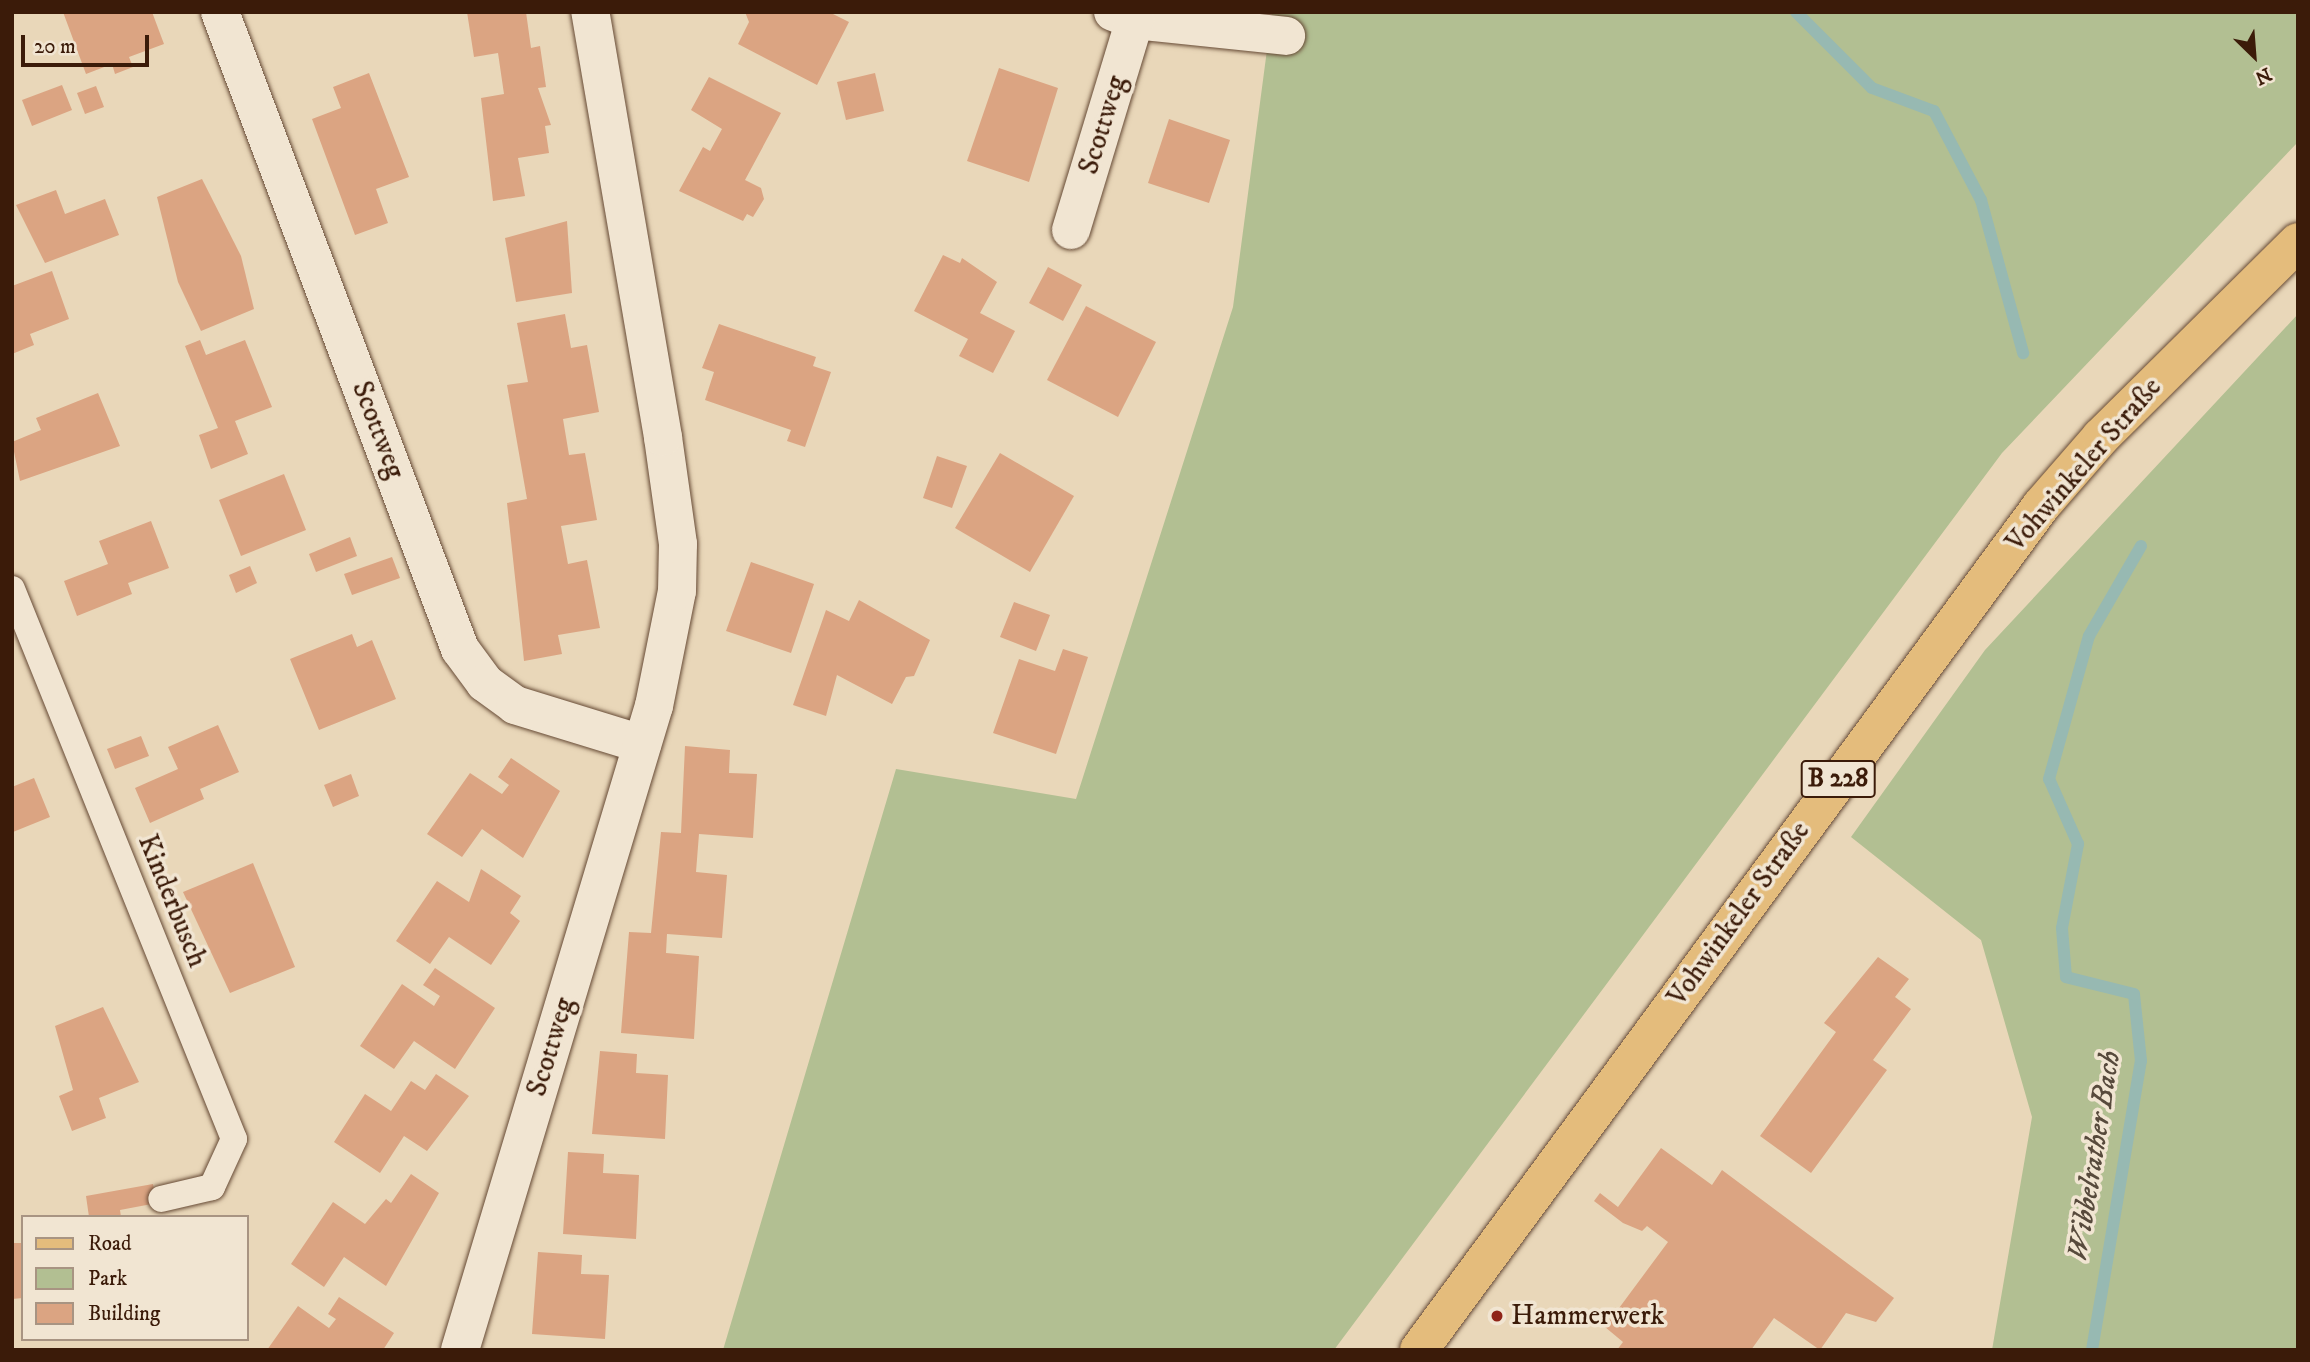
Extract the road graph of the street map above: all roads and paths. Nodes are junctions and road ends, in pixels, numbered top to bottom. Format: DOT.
graph roads {
  1 [pos="220,12"];
  2 [pos="590,12"];
  3 [pos="1124,16"];
  4 [pos="1286,36"];
  5 [pos="1071,230"];
  6 [pos="2298,242"];
  7 [pos="12,589"];
  8 [pos="642,744"];
  9 [pos="161,1199"];
  10 [pos="460,1350"];
  11 [pos="1419,1350"];
  1 -- 8 [label="street, Scottweg"];
  2 -- 8 [label="street, Scottweg"];
  3 -- 4 [label="street, Scottweg"];
  3 -- 5 [label="street, Scottweg"];
  6 -- 11 [label="main road, Vohwinkeler Straße / B 228"];
  7 -- 9 [label="lane, Kinderbusch"];
  8 -- 10 [label="street, Scottweg"];
}
